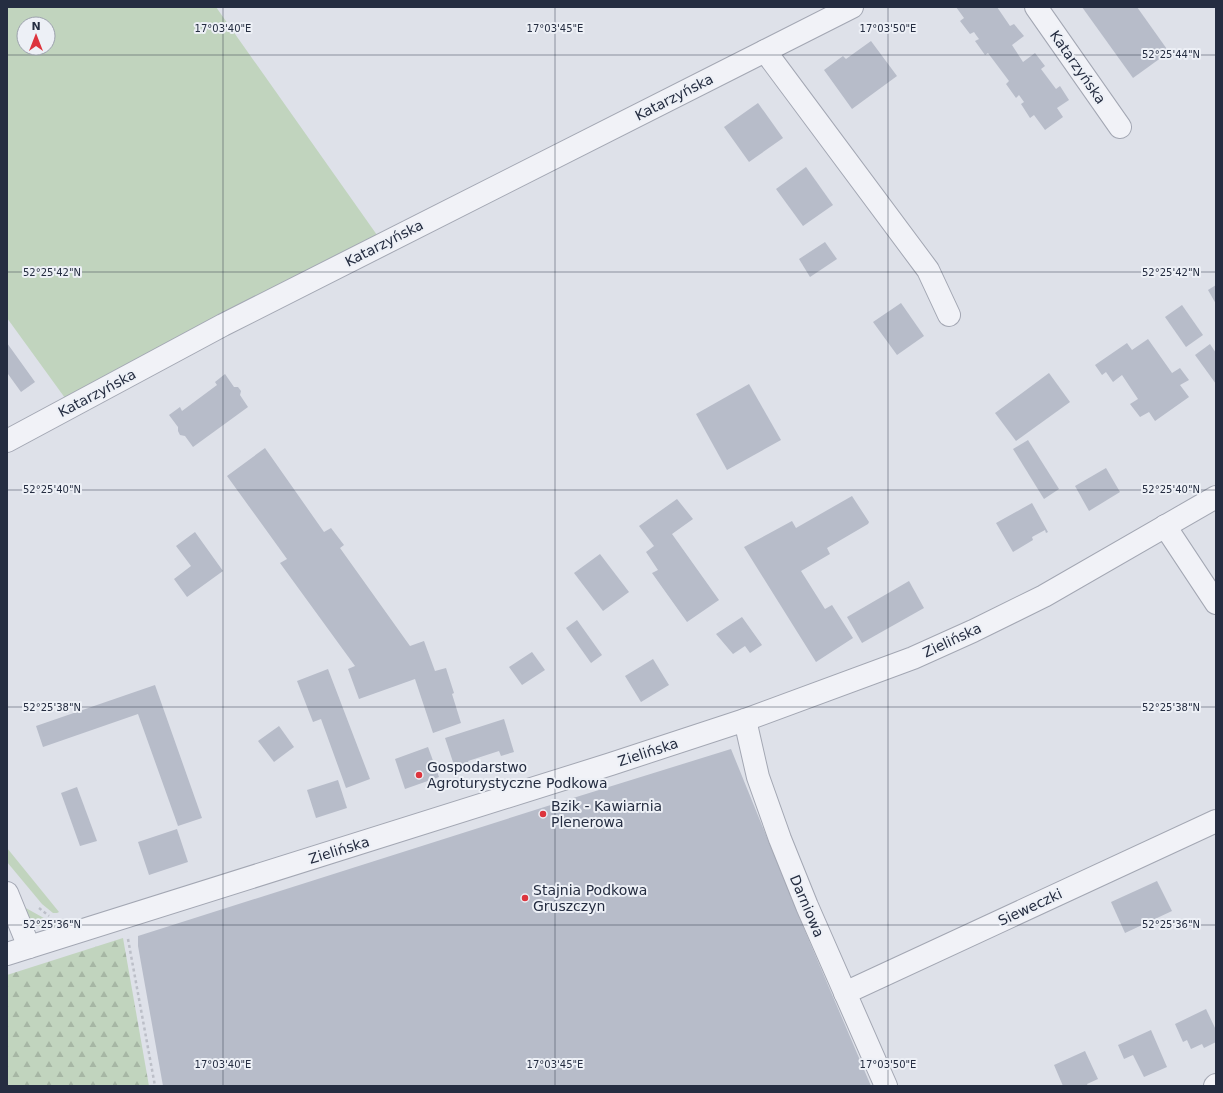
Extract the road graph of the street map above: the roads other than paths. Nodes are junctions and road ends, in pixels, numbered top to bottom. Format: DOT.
graph roads {
  1 [pos="1036,7"];
  2 [pos="848,8"];
  3 [pos="765,51"];
  4 [pos="1120,127"];
  5 [pos="949,315"];
  6 [pos="7,441"];
  7 [pos="1216,497"];
  8 [pos="1165,526"];
  9 [pos="1216,603"];
  10 [pos="745,720"];
  11 [pos="1216,821"];
  12 [pos="7,893"];
  13 [pos="29,947"];
  14 [pos="7,954"];
  15 [pos="845,992"];
  16 [pos="886,1086"];
  1 -- 4 [label="street, Katarzyńska"];
  2 -- 3 [label="street, Katarzyńska"];
  3 -- 5 [label="street"];
  3 -- 6 [label="street, Katarzyńska"];
  7 -- 8 [label="street, Zielińska"];
  8 -- 9 [label="street"];
  8 -- 10 [label="street, Zielińska"];
  10 -- 13 [label="street, Zielińska"];
  10 -- 15 [label="street, Darniowa"];
  11 -- 15 [label="street, Sieweczki"];
  12 -- 13 [label="street"];
  13 -- 14 [label="street, Zielińska"];
  15 -- 16 [label="street, Darniowa"];
}
